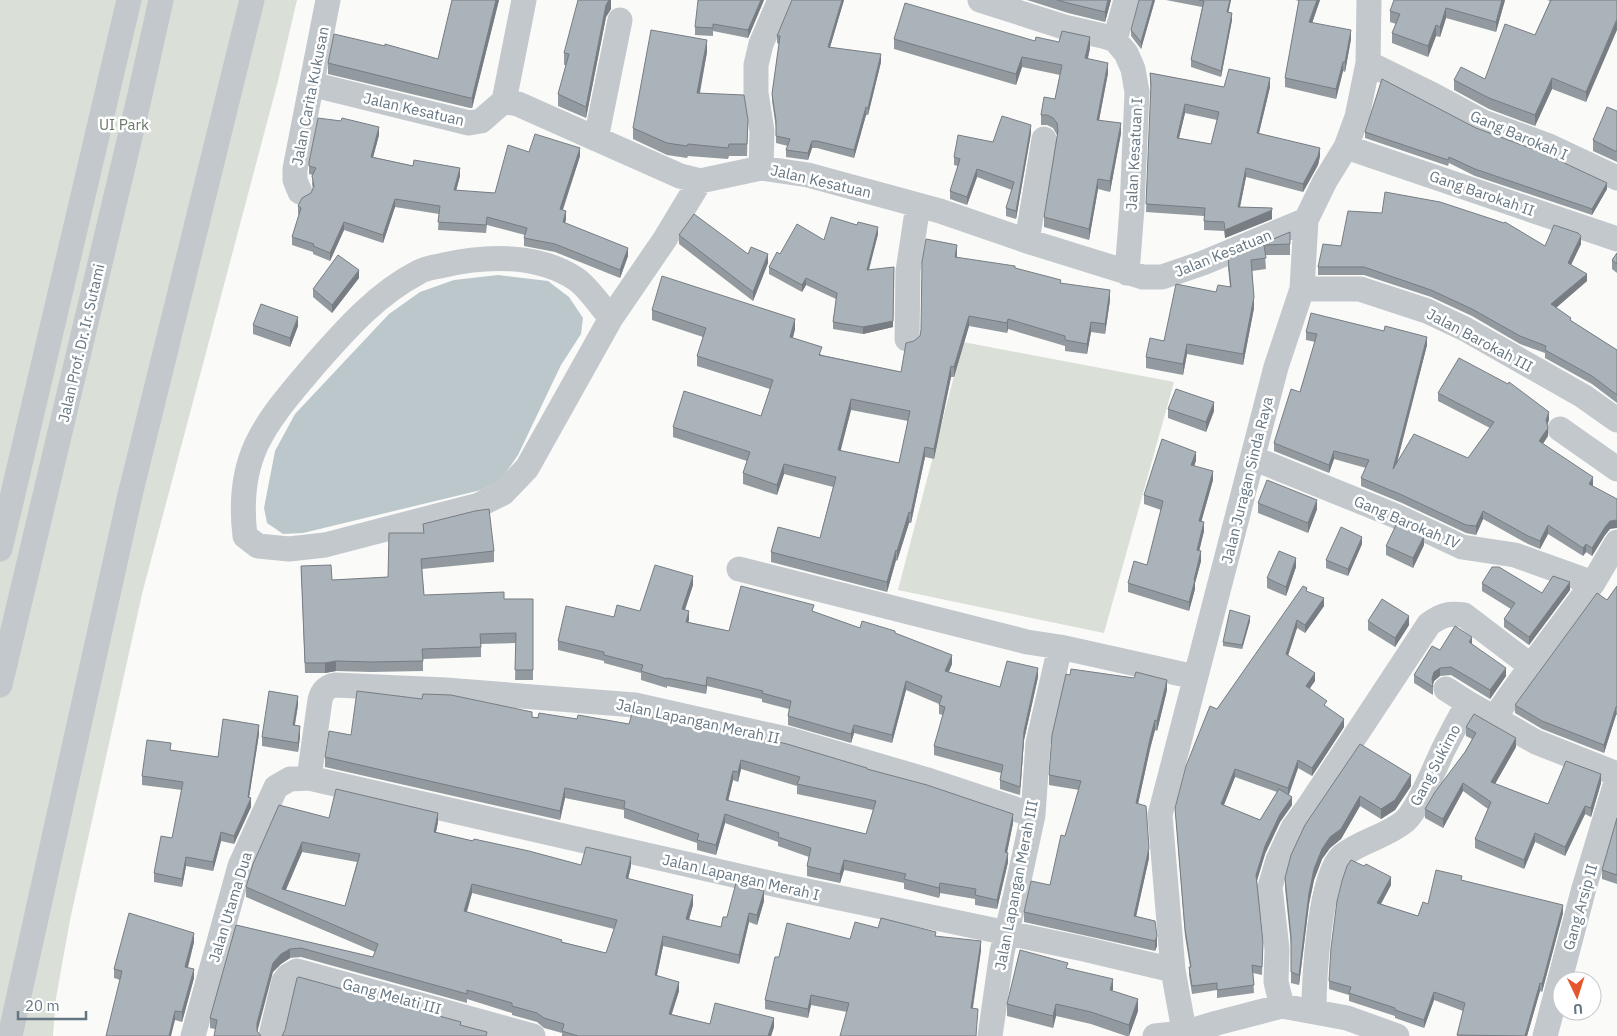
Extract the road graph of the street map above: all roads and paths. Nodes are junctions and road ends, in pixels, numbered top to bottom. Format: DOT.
graph roads {
  1 [pos="129,0"];
  2 [pos="161,0"];
  3 [pos="252,0"];
  4 [pos="328,0"];
  5 [pos="524,0"];
  6 [pos="780,0"];
  7 [pos="980,0"];
  8 [pos="1126,0"];
  9 [pos="1369,0"];
  10 [pos="620,20"];
  11 [pos="1115,40"];
  12 [pos="1368,63"];
  13 [pos="312,83"];
  14 [pos="504,101"];
  15 [pos="596,139"];
  16 [pos="1044,139"];
  17 [pos="1346,148"];
  18 [pos="761,168"];
  19 [pos="1617,178"];
  20 [pos="700,181"];
  21 [pos="300,192"];
  22 [pos="918,205"];
  23 [pos="1306,220"];
  24 [pos="1617,239"];
  25 [pos="1027,241"];
  26 [pos="1127,273"];
  27 [pos="1302,289"];
  28 [pos="611,318"];
  29 [pos="907,339"];
  30 [pos="1617,420"];
  31 [pos="1560,429"];
  32 [pos="1253,458"];
  33 [pos="1617,469"];
  34 [pos="1617,542"];
  35 [pos="0,548"];
  36 [pos="739,569"];
  37 [pos="1593,583"];
  38 [pos="1060,647"];
  39 [pos="1531,666"];
  40 [pos="1195,677"];
  41 [pos="0,685"];
  42 [pos="1446,689"];
  43 [pos="1468,703"];
  44 [pos="1494,718"];
  45 [pos="1617,774"];
  46 [pos="309,778"];
  47 [pos="1617,778"];
  48 [pos="1032,815"];
  49 [pos="1007,934"];
  50 [pos="1174,970"];
  51 [pos="1282,1006"];
  52 [pos="1314,1012"];
  53 [pos="502,1032"];
  54 [pos="1184,1035"];
  55 [pos="10,1036"];
  56 [pos="193,1036"];
  57 [pos="271,1036"];
  58 [pos="533,1036"];
  59 [pos="990,1036"];
  60 [pos="1155,1036"];
  61 [pos="1397,1036"];
  62 [pos="1544,1036"];
  1 -- 35 [label="street, Jalan Prof. Dr. Ir. Sutami"];
  2 -- 41 [label="street, Jalan Prof. Dr. Ir. Sutami"];
  3 -- 55 [label="street"];
  4 -- 13 [label="street, Jalan Carita Kukusan"];
  5 -- 14 [label="street"];
  6 -- 18 [label="street"];
  7 -- 11 [label="street"];
  8 -- 11 [label="street"];
  9 -- 12 [label="street, Jalan Juragan Sinda Raya"];
  10 -- 15 [label="street"];
  11 -- 26 [label="street, Jalan Kesatuan I"];
  12 -- 17 [label="street, Jalan Juragan Sinda Raya"];
  12 -- 19 [label="street, Gang Barokah I"];
  13 -- 14 [label="street, Jalan Kesatuan"];
  13 -- 21 [label="street, Jalan Carita Kukusan"];
  14 -- 15 [label="street, Jalan Kesatuan"];
  15 -- 20 [label="street, Jalan Kesatuan"];
  16 -- 25 [label="street"];
  17 -- 23 [label="street, Jalan Juragan Sinda Raya"];
  17 -- 24 [label="street, Gang Barokah II"];
  18 -- 20 [label="street, Jalan Kesatuan"];
  18 -- 22 [label="street, Jalan Kesatuan"];
  20 -- 28 [label="street"];
  22 -- 25 [label="street, Jalan Kesatuan"];
  22 -- 29 [label="street"];
  23 -- 26 [label="street, Jalan Kesatuan"];
  23 -- 27 [label="street, Jalan Juragan Sinda Raya"];
  25 -- 26 [label="street, Jalan Kesatuan"];
  27 -- 30 [label="street, Jalan Barokah III"];
  27 -- 32 [label="street, Jalan Juragan Sinda Raya"];
  28 -- 28 [label="street"];
  31 -- 33 [label="street"];
  32 -- 37 [label="street, Gang Barokah IV"];
  32 -- 40 [label="street, Jalan Juragan Sinda Raya"];
  34 -- 37 [label="street"];
  36 -- 38 [label="street"];
  37 -- 39 [label="street"];
  38 -- 40 [label="street"];
  38 -- 48 [label="street, Jalan Lapangan Merah III"];
  39 -- 44 [label="street"];
  39 -- 51 [label="street"];
  40 -- 50 [label="street, Jalan Juragan Sinda Raya"];
  42 -- 43 [label="street"];
  43 -- 44 [label="street"];
  43 -- 52 [label="street, Gang Sukirno"];
  44 -- 45 [label="street"];
  46 -- 48 [label="street, Jalan Lapangan Merah II"];
  46 -- 49 [label="street, Jalan Lapangan Merah I"];
  46 -- 56 [label="street, Jalan Utama Dua"];
  47 -- 62 [label="street, Gang Arsip II"];
  48 -- 49 [label="street, Jalan Lapangan Merah III"];
  49 -- 50 [label="street, Jalan Lapangan Merah I"];
  49 -- 59 [label="street, Jalan Lapangan Merah III"];
  50 -- 54 [label="street, Jalan Juragan Sinda Raya"];
  51 -- 52 [label="street"];
  51 -- 54 [label="street"];
  52 -- 61 [label="street"];
  53 -- 57 [label="street, Gang Melati III"];
  53 -- 58 [label="street"];
  54 -- 60 [label="street"];
}
